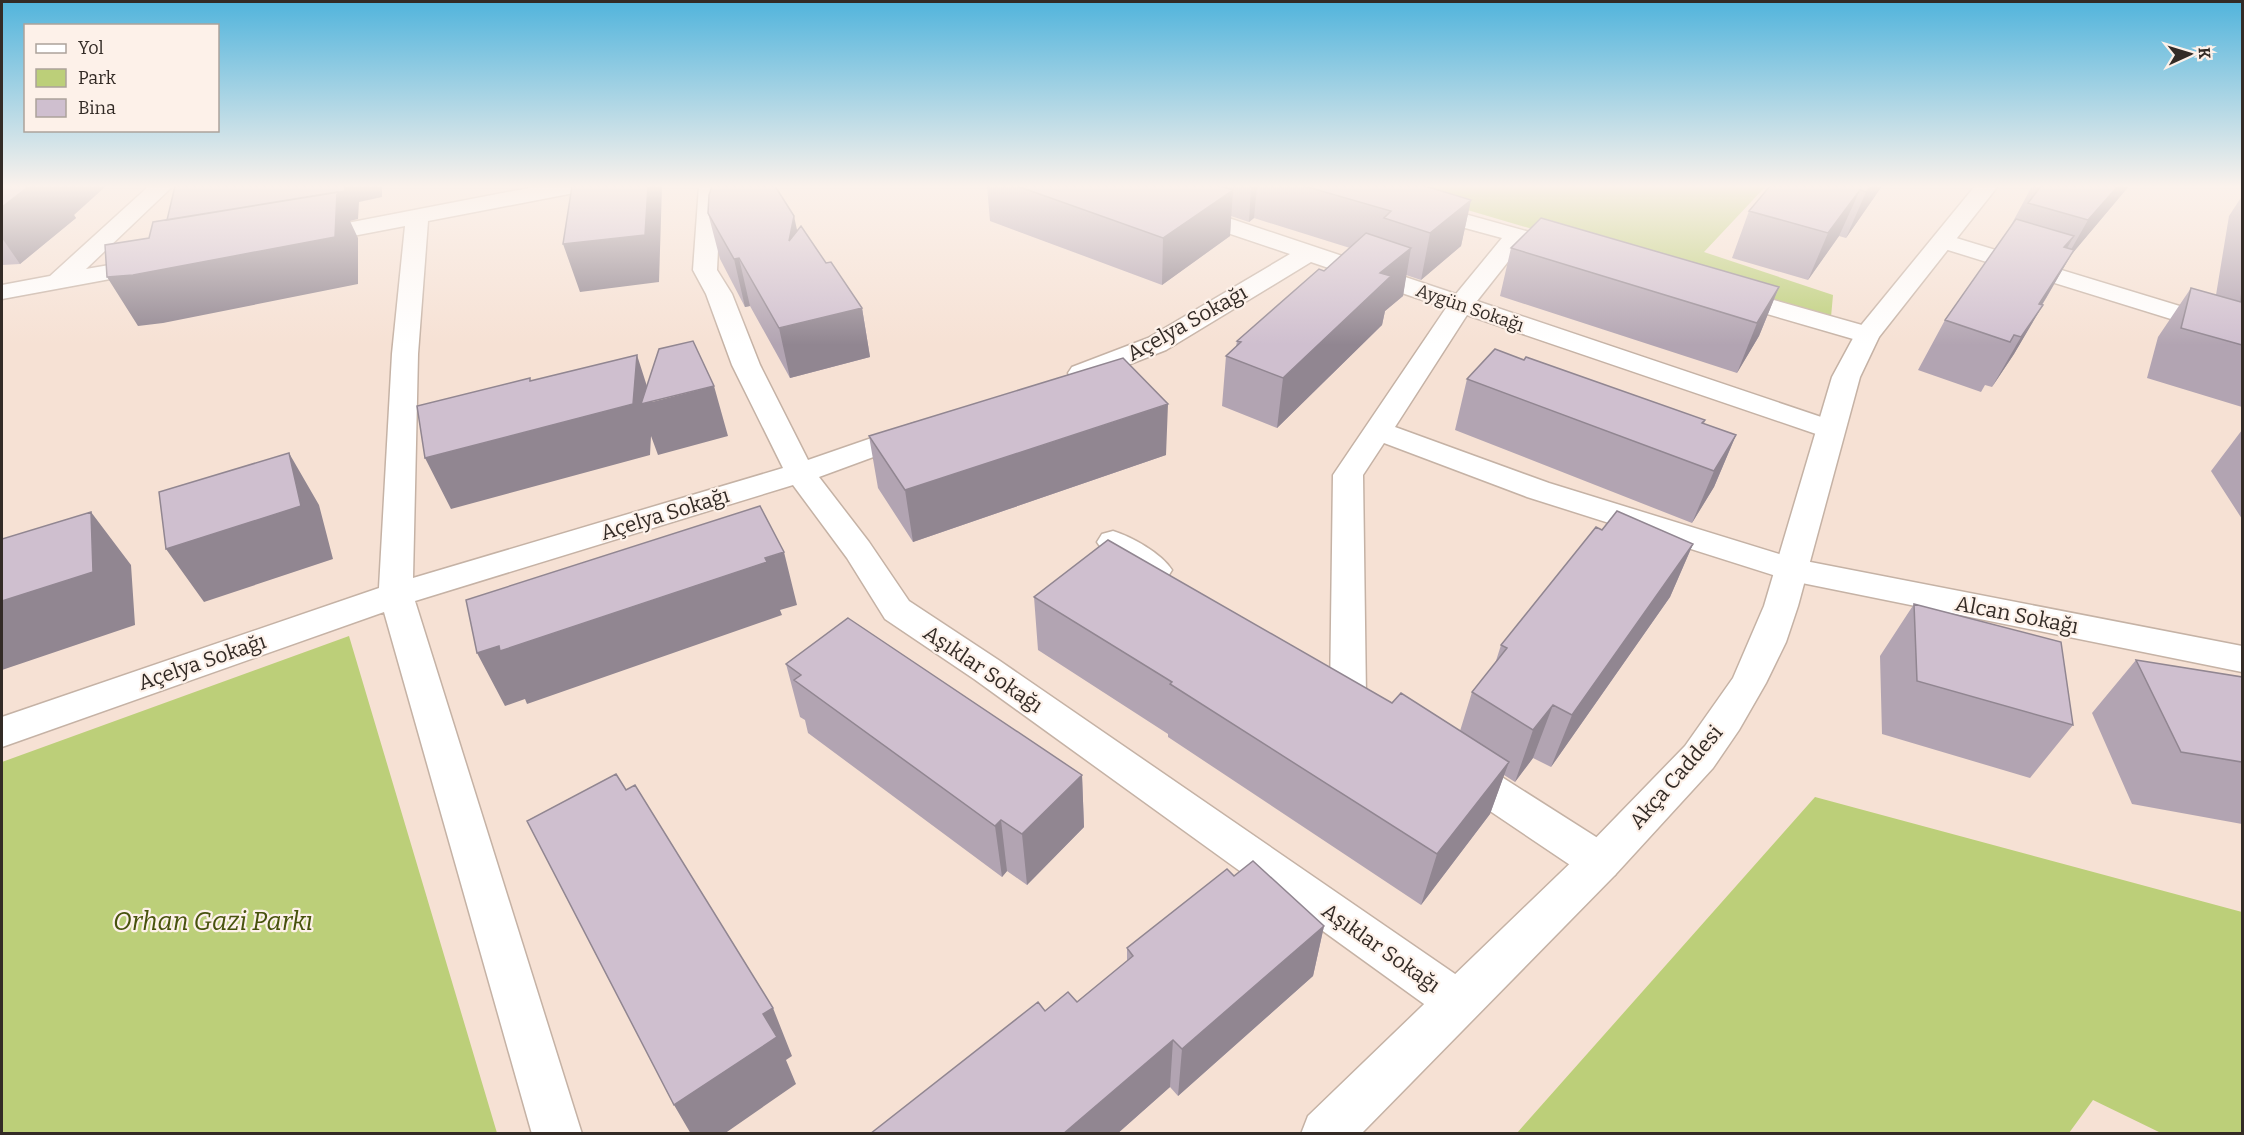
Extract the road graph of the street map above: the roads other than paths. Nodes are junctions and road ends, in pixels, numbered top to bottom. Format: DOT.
graph roads {
  1 [pos="99,239"];
  2 [pos="301,239"];
  3 [pos="415,239"];
  4 [pos="707,239"];
  5 [pos="1268,239"];
  6 [pos="1515,239"];
  7 [pos="1528,239"];
  8 [pos="290,241"];
  9 [pos="1942,241"];
  10 [pos="1309,253"];
  11 [pos="1585,255"];
  12 [pos="175,261"];
  13 [pos="47,283"];
  14 [pos="1709,290"];
  15 [pos="2,292"];
  16 [pos="1461,305"];
  17 [pos="2,315"];
  18 [pos="2242,333"];
  19 [pos="1867,335"];
  20 [pos="1052,384"];
  21 [pos="943,422"];
  22 [pos="1829,429"];
  23 [pos="1377,430"];
  24 [pos="800,473"];
  25 [pos="1113,542"];
  26 [pos="1792,570"];
  27 [pos="1181,587"];
  28 [pos="396,595"];
  29 [pos="2242,659"];
  30 [pos="1348,697"];
  31 [pos="2,732"];
  32 [pos="1435,754"];
  33 [pos="1600,862"];
  34 [pos="1458,1002"];
  35 [pos="557,1134"];
  36 [pos="1326,1134"];
  1 -- 13 [label="street"];
  2 -- 8 [label="street"];
  3 -- 28 [label="street"];
  4 -- 24 [label="street, Aşıklar Sokağı"];
  5 -- 10 [label="street, Aygün Sokağı"];
  6 -- 16 [label="street"];
  7 -- 11 [label="street"];
  9 -- 18 [label="street"];
  9 -- 19 [label="street, Akça Caddesi"];
  10 -- 16 [label="street, Aygün Sokağı"];
  10 -- 20 [label="street, Açelya Sokağı"];
  12 -- 13 [label="street"];
  13 -- 15 [label="street"];
  13 -- 17 [label="street"];
  14 -- 19 [label="street"];
  16 -- 22 [label="street, Aygün Sokağı"];
  16 -- 23 [label="street"];
  19 -- 22 [label="street, Akça Caddesi"];
  21 -- 24 [label="street, Açelya Sokağı"];
  22 -- 26 [label="street, Akça Caddesi"];
  23 -- 26 [label="street, Alcan Sokağı"];
  23 -- 30 [label="street"];
  24 -- 28 [label="street, Açelya Sokağı"];
  24 -- 34 [label="street, Aşıklar Sokağı"];
  25 -- 27 [label="street"];
  26 -- 29 [label="street, Alcan Sokağı"];
  26 -- 33 [label="street, Akça Caddesi"];
  28 -- 31 [label="street, Açelya Sokağı"];
  28 -- 35 [label="street"];
  32 -- 33 [label="street"];
  33 -- 34 [label="street, Akça Caddesi"];
  34 -- 36 [label="street, Akça Caddesi"];
}
